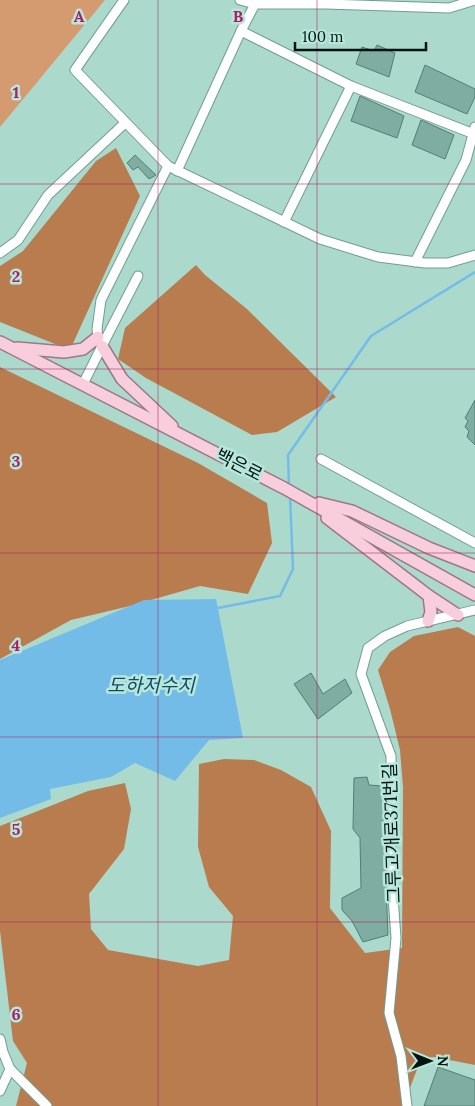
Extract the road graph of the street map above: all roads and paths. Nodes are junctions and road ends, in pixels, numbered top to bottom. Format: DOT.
graph roads {
  1 [pos="124,0"];
  2 [pos="240,0"];
  3 [pos="475,0"];
  4 [pos="255,4"];
  5 [pos="241,31"];
  6 [pos="351,86"];
  7 [pos="124,123"];
  8 [pos="475,131"];
  9 [pos="168,166"];
  10 [pos="177,171"];
  11 [pos="284,222"];
  12 [pos="0,253"];
  13 [pos="475,255"];
  14 [pos="415,262"];
  15 [pos="138,276"];
  16 [pos="100,341"];
  17 [pos="5,344"];
  18 [pos="83,384"];
  19 [pos="182,436"];
  20 [pos="321,459"];
  21 [pos="299,497"];
  22 [pos="475,543"];
  23 [pos="475,566"];
  24 [pos="471,592"];
  25 [pos="429,596"];
  26 [pos="475,610"];
  27 [pos="458,615"];
  28 [pos="428,622"];
  29 [pos="0,1038"];
  30 [pos="10,1069"];
  31 [pos="0,1091"];
  32 [pos="48,1106"];
  33 [pos="407,1106"];
  1 -- 7 [label="street"];
  2 -- 4 [label="street"];
  3 -- 4 [label="street"];
  4 -- 5 [label="street"];
  5 -- 6 [label="street"];
  5 -- 10 [label="street"];
  6 -- 8 [label="street"];
  6 -- 11 [label="street"];
  7 -- 9 [label="street"];
  7 -- 12 [label="street"];
  8 -- 14 [label="street"];
  9 -- 10 [label="street"];
  9 -- 16 [label="street"];
  10 -- 11 [label="street"];
  11 -- 14 [label="street"];
  13 -- 14 [label="street"];
  15 -- 16 [label="street"];
  16 -- 17 [label="main road"];
  16 -- 18 [label="street"];
  16 -- 19 [label="main road"];
  17 -- 18 [label="main road, 백은로"];
  18 -- 19 [label="main road, 백은로"];
  19 -- 21 [label="main road, 백은로"];
  20 -- 22 [label="street"];
  21 -- 23 [label="main road"];
  21 -- 24 [label="main road, 백은로"];
  21 -- 25 [label="main road"];
  25 -- 27 [label="main road"];
  25 -- 28 [label="main road"];
  26 -- 27 [label="street, 그루고개로371번길"];
  27 -- 28 [label="street, 그루고개로371번길"];
  28 -- 33 [label="street, 그루고개로371번길"];
  29 -- 30 [label="street"];
  30 -- 31 [label="street"];
  30 -- 32 [label="street"];
}
